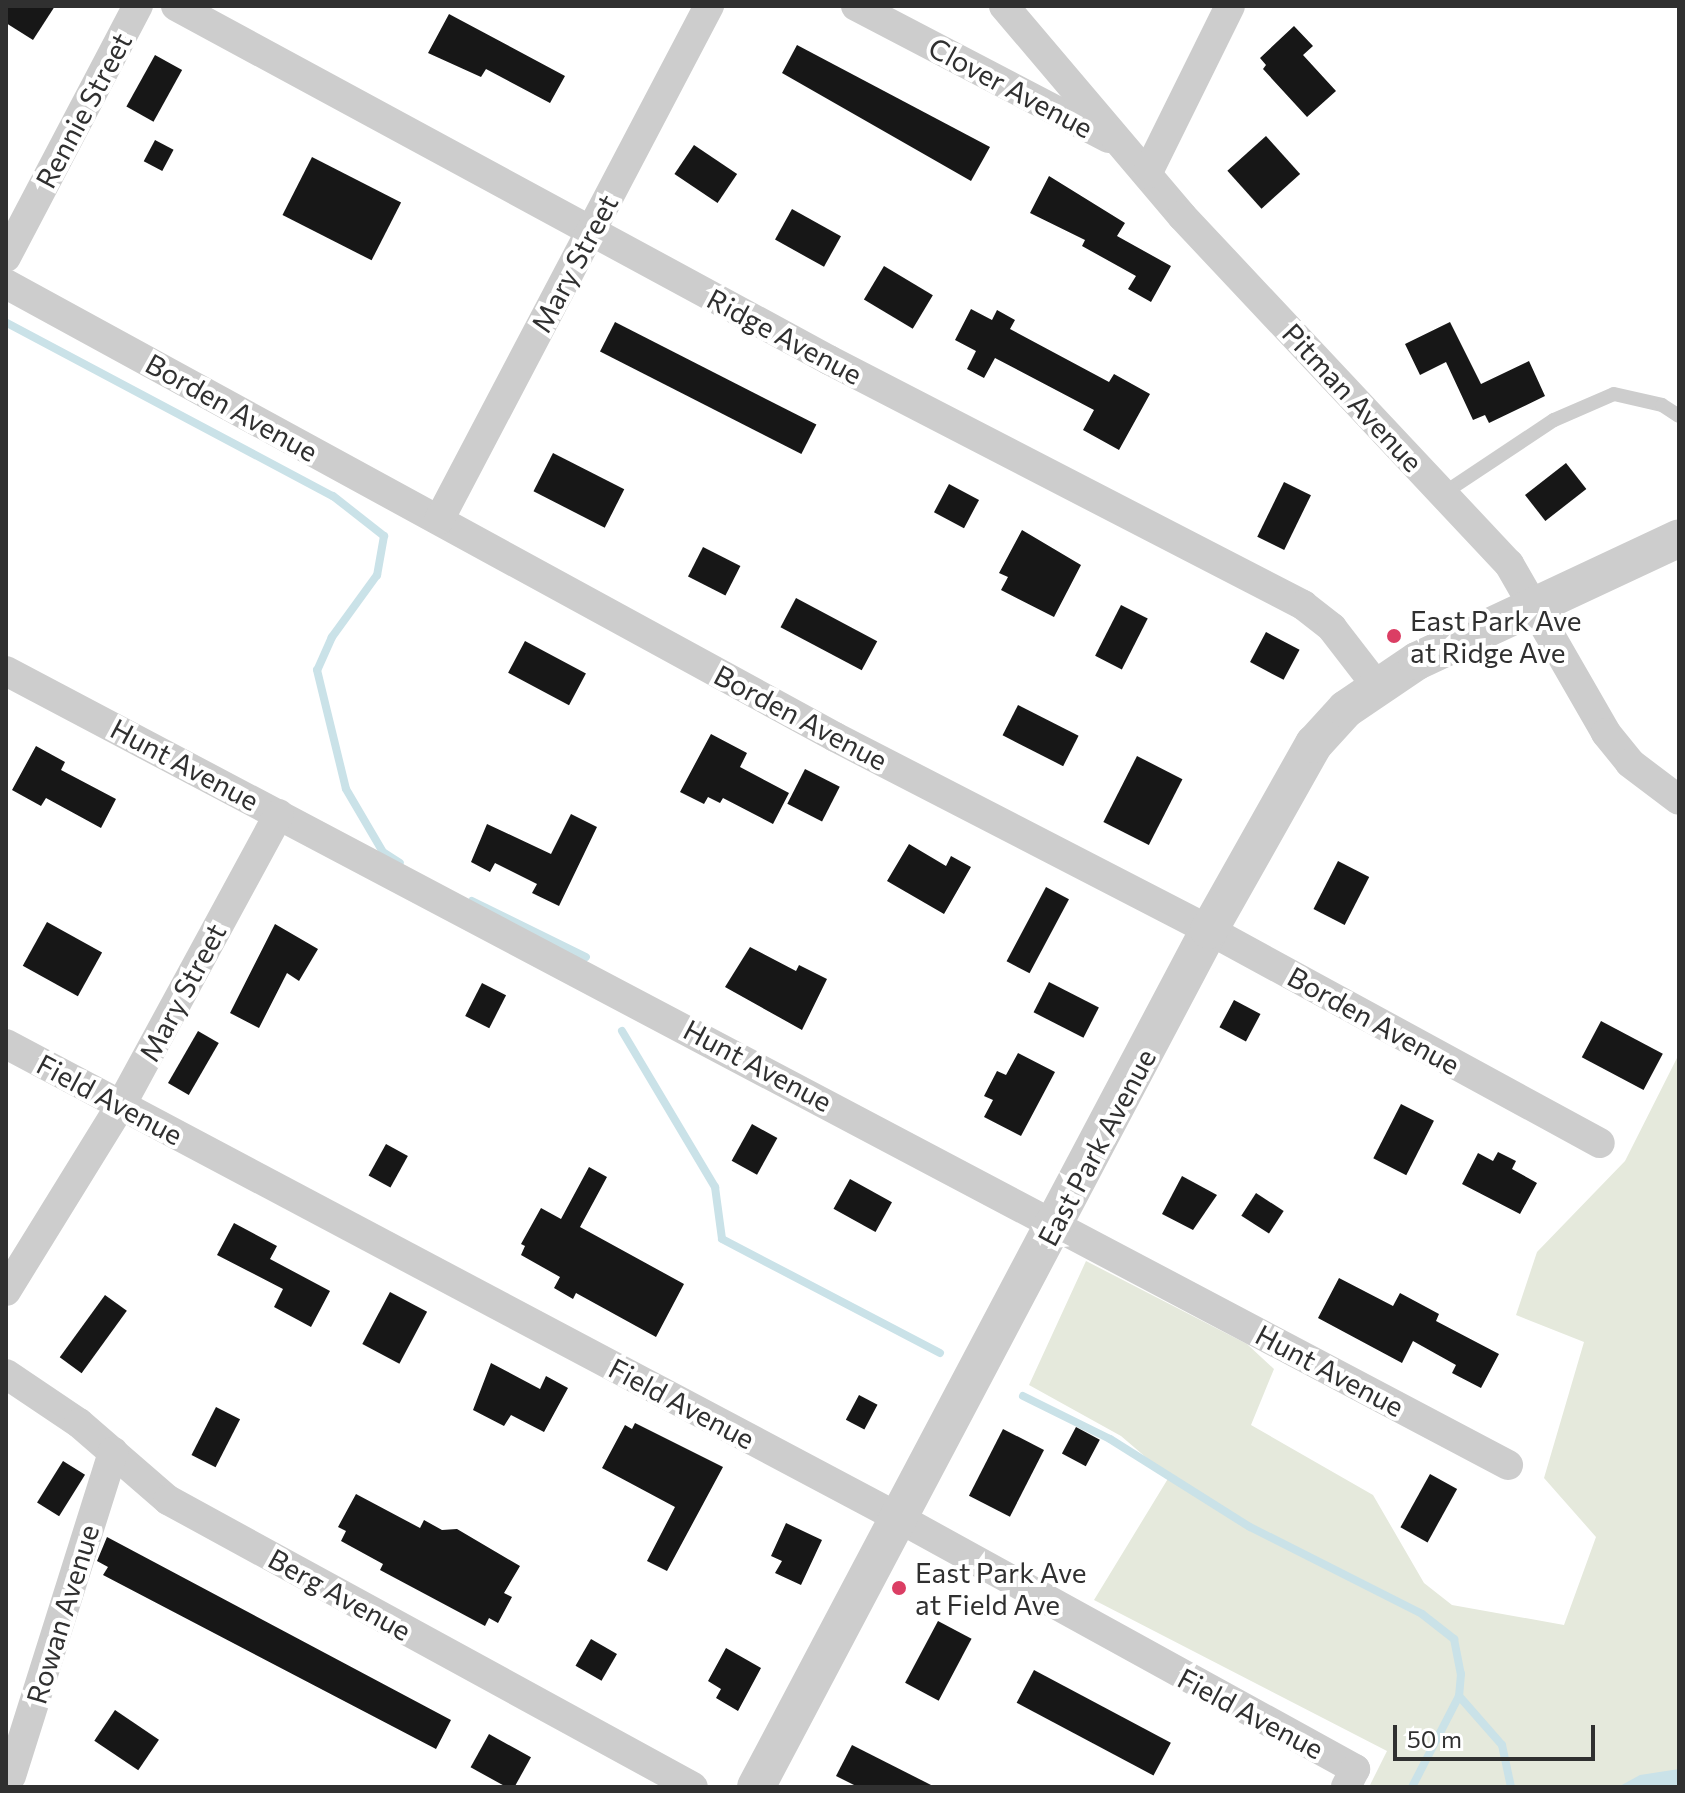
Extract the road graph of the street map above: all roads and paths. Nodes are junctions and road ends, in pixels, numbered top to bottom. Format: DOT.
graph roads {
  1 [pos="138,6"];
  2 [pos="176,6"];
  3 [pos="709,6"];
  4 [pos="856,6"];
  5 [pos="1004,6"];
  6 [pos="1230,6"];
  7 [pos="1123,145"];
  8 [pos="1147,174"];
  9 [pos="591,231"];
  10 [pos="6,257"];
  11 [pos="6,284"];
  12 [pos="1679,416"];
  13 [pos="1444,493"];
  14 [pos="439,520"];
  15 [pos="1679,538"];
  16 [pos="1538,606"];
  17 [pos="6,671"];
  18 [pos="1376,685"];
  19 [pos="1679,800"];
  20 [pos="279,814"];
  21 [pos="1209,930"];
  22 [pos="6,1044"];
  23 [pos="121,1105"];
  24 [pos="1600,1143"];
  25 [pos="1057,1223"];
  26 [pos="6,1291"];
  27 [pos="6,1374"];
  28 [pos="113,1452"];
  29 [pos="1508,1465"];
  30 [pos="897,1517"];
  31 [pos="15,1778"];
  32 [pos="1350,1778"];
  33 [pos="693,1787"];
  34 [pos="756,1787"];
  1 -- 10 [label="street, Rennie Street"];
  2 -- 9 [label="street, Ridge Avenue"];
  3 -- 9 [label="street, Mary Street"];
  4 -- 7 [label="street, Clover Avenue"];
  5 -- 7 [label="street, Pitman Avenue"];
  6 -- 8 [label="street"];
  7 -- 8 [label="street, Pitman Avenue"];
  8 -- 13 [label="street, Pitman Avenue"];
  9 -- 14 [label="street, Mary Street"];
  9 -- 18 [label="street, Ridge Avenue"];
  11 -- 14 [label="street, Borden Avenue"];
  12 -- 13 [label="lane"];
  13 -- 16 [label="street, Pitman Avenue"];
  14 -- 21 [label="street, Borden Avenue"];
  15 -- 16 [label="street, East Park Avenue"];
  16 -- 18 [label="street, East Park Avenue"];
  16 -- 19 [label="street, Pitman Avenue"];
  17 -- 20 [label="street, Hunt Avenue"];
  18 -- 21 [label="street, East Park Avenue"];
  20 -- 23 [label="street, Mary Street"];
  20 -- 25 [label="street, Hunt Avenue"];
  21 -- 24 [label="street, Borden Avenue"];
  21 -- 25 [label="street, East Park Avenue"];
  22 -- 23 [label="street, Field Avenue"];
  23 -- 26 [label="street, Mary Street"];
  23 -- 30 [label="street, Field Avenue"];
  25 -- 29 [label="street, Hunt Avenue"];
  25 -- 30 [label="street, East Park Avenue"];
  27 -- 28 [label="street, Berg Avenue"];
  28 -- 31 [label="street, Rowan Avenue"];
  28 -- 33 [label="street, Berg Avenue"];
  30 -- 32 [label="street, Field Avenue"];
  30 -- 34 [label="street, East Park Avenue"];
}
